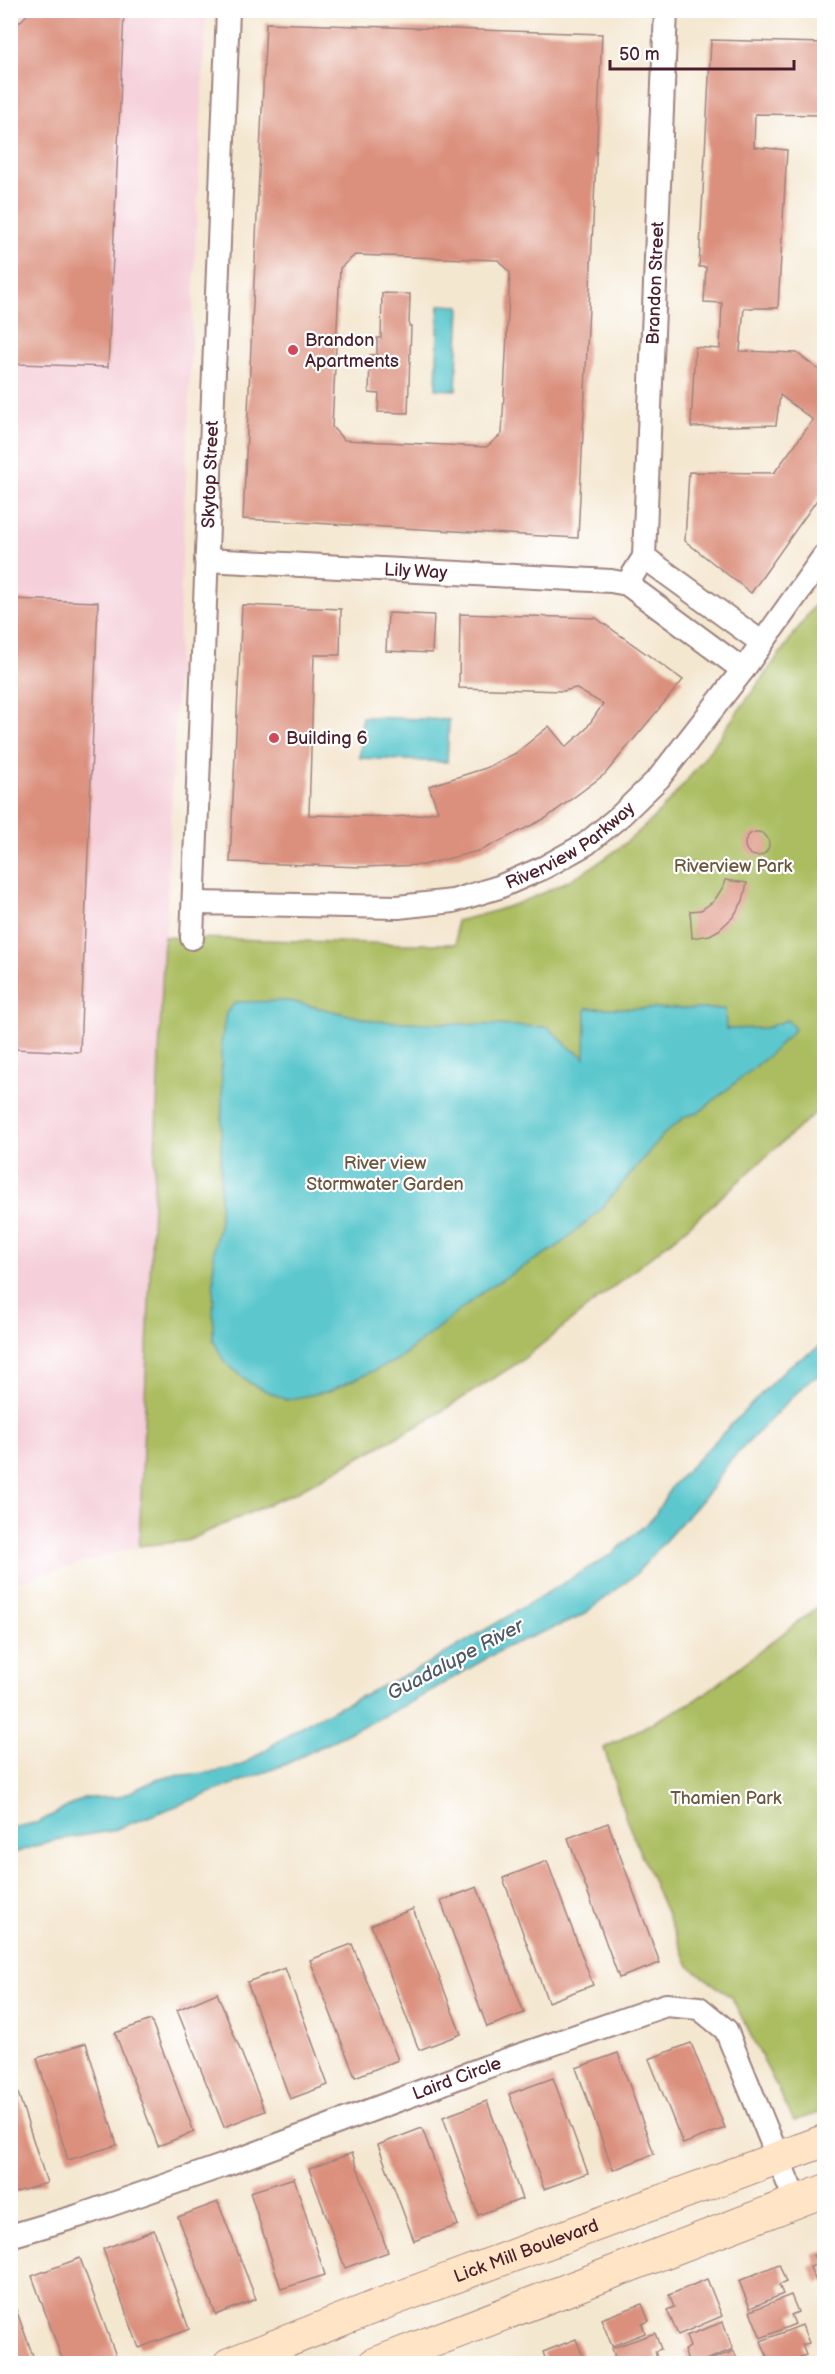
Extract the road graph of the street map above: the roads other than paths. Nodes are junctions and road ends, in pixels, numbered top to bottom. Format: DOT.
graph roads {
  1 [pos="228,10"];
  2 [pos="666,10"];
  3 [pos="825,555"];
  4 [pos="645,557"];
  5 [pos="206,560"];
  6 [pos="627,584"];
  7 [pos="761,642"];
  8 [pos="742,670"];
  9 [pos="194,903"];
  10 [pos="192,938"];
  11 [pos="825,2141"];
  12 [pos="778,2159"];
  13 [pos="810,2197"];
  14 [pos="10,2236"];
  15 [pos="246,2360"];
  16 [pos="374,2364"];
  1 -- 5 [label="street, Skytop Street"];
  2 -- 4 [label="street, Brandon Street"];
  3 -- 7 [label="street, Riverview Parkway"];
  4 -- 6 [label="street"];
  4 -- 7 [label="street"];
  5 -- 6 [label="street, Lily Way"];
  5 -- 9 [label="street, Skytop Street"];
  6 -- 8 [label="street"];
  7 -- 8 [label="street, Riverview Parkway"];
  8 -- 9 [label="street, Riverview Parkway"];
  9 -- 10 [label="street, Skytop Street"];
  11 -- 12 [label="main road, Lick Mill Boulevard"];
  12 -- 13 [label="street, Laird Circle"];
  12 -- 14 [label="street, Laird Circle"];
  12 -- 15 [label="main road, Lick Mill Boulevard"];
  13 -- 16 [label="main road"];
}
